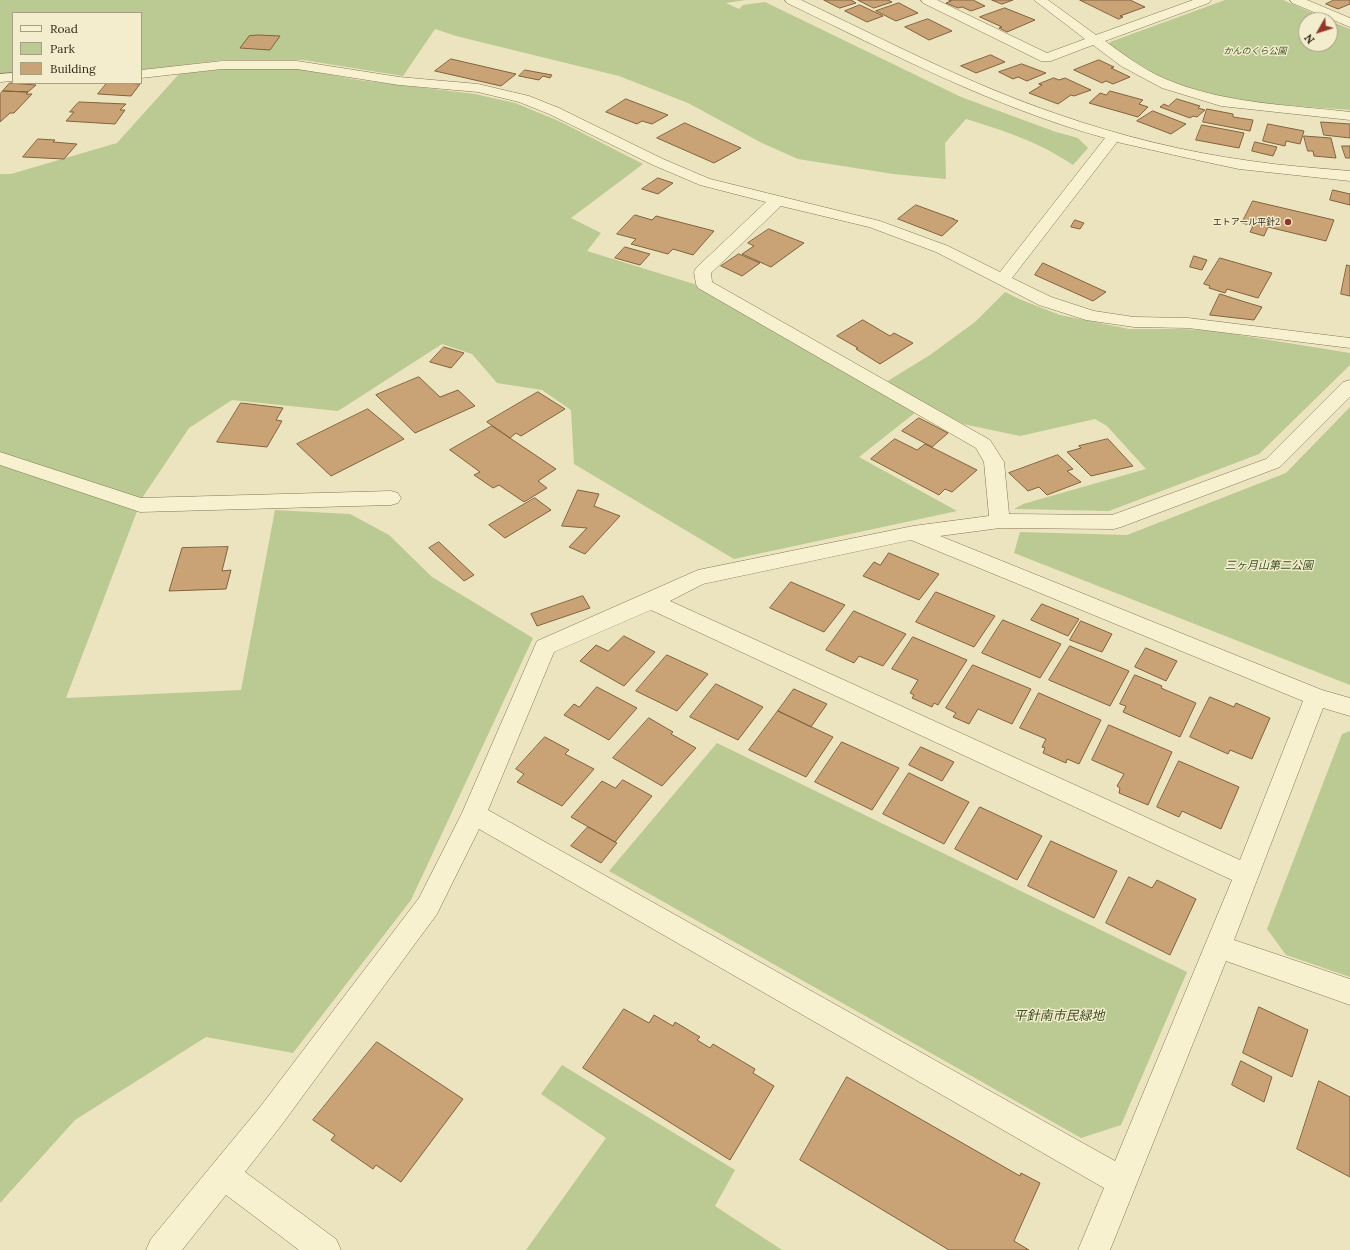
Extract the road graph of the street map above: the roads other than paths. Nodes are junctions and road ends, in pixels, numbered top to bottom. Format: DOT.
graph roads {
  1 [pos="791,0"];
  2 [pos="926,0"];
  3 [pos="1040,0"];
  4 [pos="1205,0"];
  5 [pos="1296,0"];
  6 [pos="1350,23"];
  7 [pos="1093,40"];
  8 [pos="142,74"];
  9 [pos="12,77"];
  10 [pos="0,78"];
  11 [pos="1350,116"];
  12 [pos="1114,136"];
  13 [pos="1350,176"];
  14 [pos="778,200"];
  15 [pos="1002,280"];
  16 [pos="1350,343"];
  17 [pos="1350,386"];
  18 [pos="0,458"];
  19 [pos="391,498"];
  20 [pos="1000,521"];
  21 [pos="913,533"];
  22 [pos="651,601"];
  23 [pos="1316,697"];
  24 [pos="1350,707"];
  25 [pos="474,814"];
  26 [pos="1247,875"];
  27 [pos="1218,946"];
  28 [pos="1350,992"];
  29 [pos="224,1175"];
  30 [pos="1122,1182"];
  31 [pos="162,1250"];
  32 [pos="325,1250"];
  33 [pos="1094,1250"];
  1 -- 12 [label="street"];
  2 -- 7 [label="street"];
  3 -- 7 [label="street"];
  4 -- 7 [label="street"];
  5 -- 6 [label="street"];
  7 -- 11 [label="street"];
  8 -- 14 [label="street"];
  9 -- 10 [label="street"];
  12 -- 13 [label="street"];
  12 -- 15 [label="street"];
  14 -- 15 [label="street"];
  14 -- 20 [label="street"];
  15 -- 16 [label="street"];
  17 -- 20 [label="street"];
  18 -- 19 [label="street"];
  20 -- 21 [label="street"];
  21 -- 22 [label="street"];
  21 -- 23 [label="street"];
  22 -- 25 [label="street"];
  22 -- 26 [label="street"];
  23 -- 24 [label="street"];
  23 -- 26 [label="street"];
  25 -- 29 [label="street"];
  25 -- 30 [label="street"];
  26 -- 27 [label="street"];
  27 -- 28 [label="street"];
  27 -- 30 [label="street"];
  29 -- 31 [label="street"];
  29 -- 32 [label="street"];
  30 -- 33 [label="street"];
}
